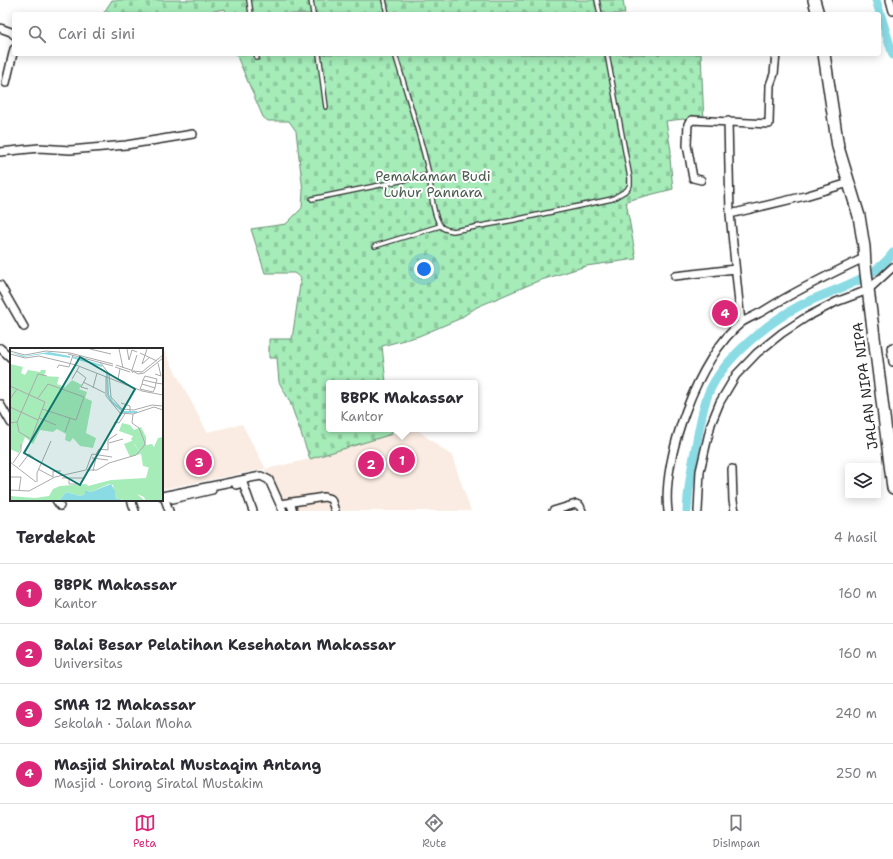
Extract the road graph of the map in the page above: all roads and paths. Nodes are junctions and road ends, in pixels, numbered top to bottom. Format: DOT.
graph roads {
  1 [pos="249,0"];
  2 [pos="310,0"];
  3 [pos="384,0"];
  4 [pos="597,0"];
  5 [pos="814,0"];
  6 [pos="890,0"];
  7 [pos="893,11"];
  8 [pos="251,12"];
  9 [pos="313,12"];
  10 [pos="387,12"];
  11 [pos="600,12"];
  12 [pos="817,12"];
  13 [pos="0,28"];
  14 [pos="12,33"];
  15 [pos="12,56"];
  16 [pos="318,56"];
  17 [pos="396,56"];
  18 [pos="607,56"];
  19 [pos="776,56"];
  20 [pos="824,56"];
  21 [pos="6,83"];
  22 [pos="326,107"];
  23 [pos="728,121"];
  24 [pos="193,134"];
  25 [pos="0,152"];
  26 [pos="429,175"];
  27 [pos="701,180"];
  28 [pos="849,183"];
  29 [pos="312,199"];
  30 [pos="730,214"];
  31 [pos="440,226"];
  32 [pos="375,246"];
  33 [pos="865,262"];
  34 [pos="893,267"];
  35 [pos="735,269"];
  36 [pos="675,276"];
  37 [pos="0,285"];
  38 [pos="868,285"];
  39 [pos="741,323"];
  40 [pos="24,327"];
  41 [pos="893,347"];
  42 [pos="0,349"];
  43 [pos="10,357"];
  44 [pos="893,362"];
  45 [pos="1,408"];
  46 [pos="10,421"];
  47 [pos="732,470"];
  48 [pos="893,488"];
  49 [pos="164,496"];
  50 [pos="131,501"];
  51 [pos="290,502"];
  52 [pos="281,507"];
  53 [pos="135,511"];
  54 [pos="169,511"];
  55 [pos="253,511"];
  56 [pos="293,511"];
  57 [pos="335,511"];
  58 [pos="553,511"];
  59 [pos="582,511"];
  60 [pos="668,511"];
  61 [pos="698,511"];
  62 [pos="735,511"];
  1 -- 8 [label="lane"];
  2 -- 9 [label="lane"];
  3 -- 10 [label="lane"];
  4 -- 11 [label="lane"];
  5 -- 12 [label="street"];
  6 -- 7 [label="street"];
  13 -- 14 [label="street"];
  15 -- 21 [label="street"];
  16 -- 22 [label="lane"];
  17 -- 26 [label="lane"];
  18 -- 31 [label="lane"];
  19 -- 23 [label="street"];
  20 -- 28 [label="street, JALAN NIPA NIPA"];
  23 -- 27 [label="street"];
  23 -- 30 [label="street"];
  24 -- 25 [label="street"];
  26 -- 29 [label="lane"];
  26 -- 31 [label="lane"];
  28 -- 30 [label="street"];
  28 -- 33 [label="street, JALAN NIPA NIPA"];
  30 -- 35 [label="street"];
  31 -- 32 [label="lane"];
  33 -- 38 [label="street, JALAN NIPA NIPA"];
  33 -- 39 [label="street"];
  34 -- 38 [label="street"];
  35 -- 36 [label="street"];
  35 -- 39 [label="street"];
  37 -- 40 [label="street"];
  38 -- 48 [label="street, JALAN NIPA NIPA"];
  38 -- 61 [label="street"];
  39 -- 60 [label="street"];
  41 -- 44 [label="street"];
  42 -- 43 [label="street"];
  45 -- 46 [label="street"];
  47 -- 62 [label="street"];
  49 -- 52 [label="street"];
  49 -- 54 [label="street"];
  49 -- 55 [label="street"];
  50 -- 53 [label="street"];
  51 -- 52 [label="street"];
  51 -- 56 [label="street"];
  51 -- 57 [label="street"];
  58 -- 59 [label="street"];
}
